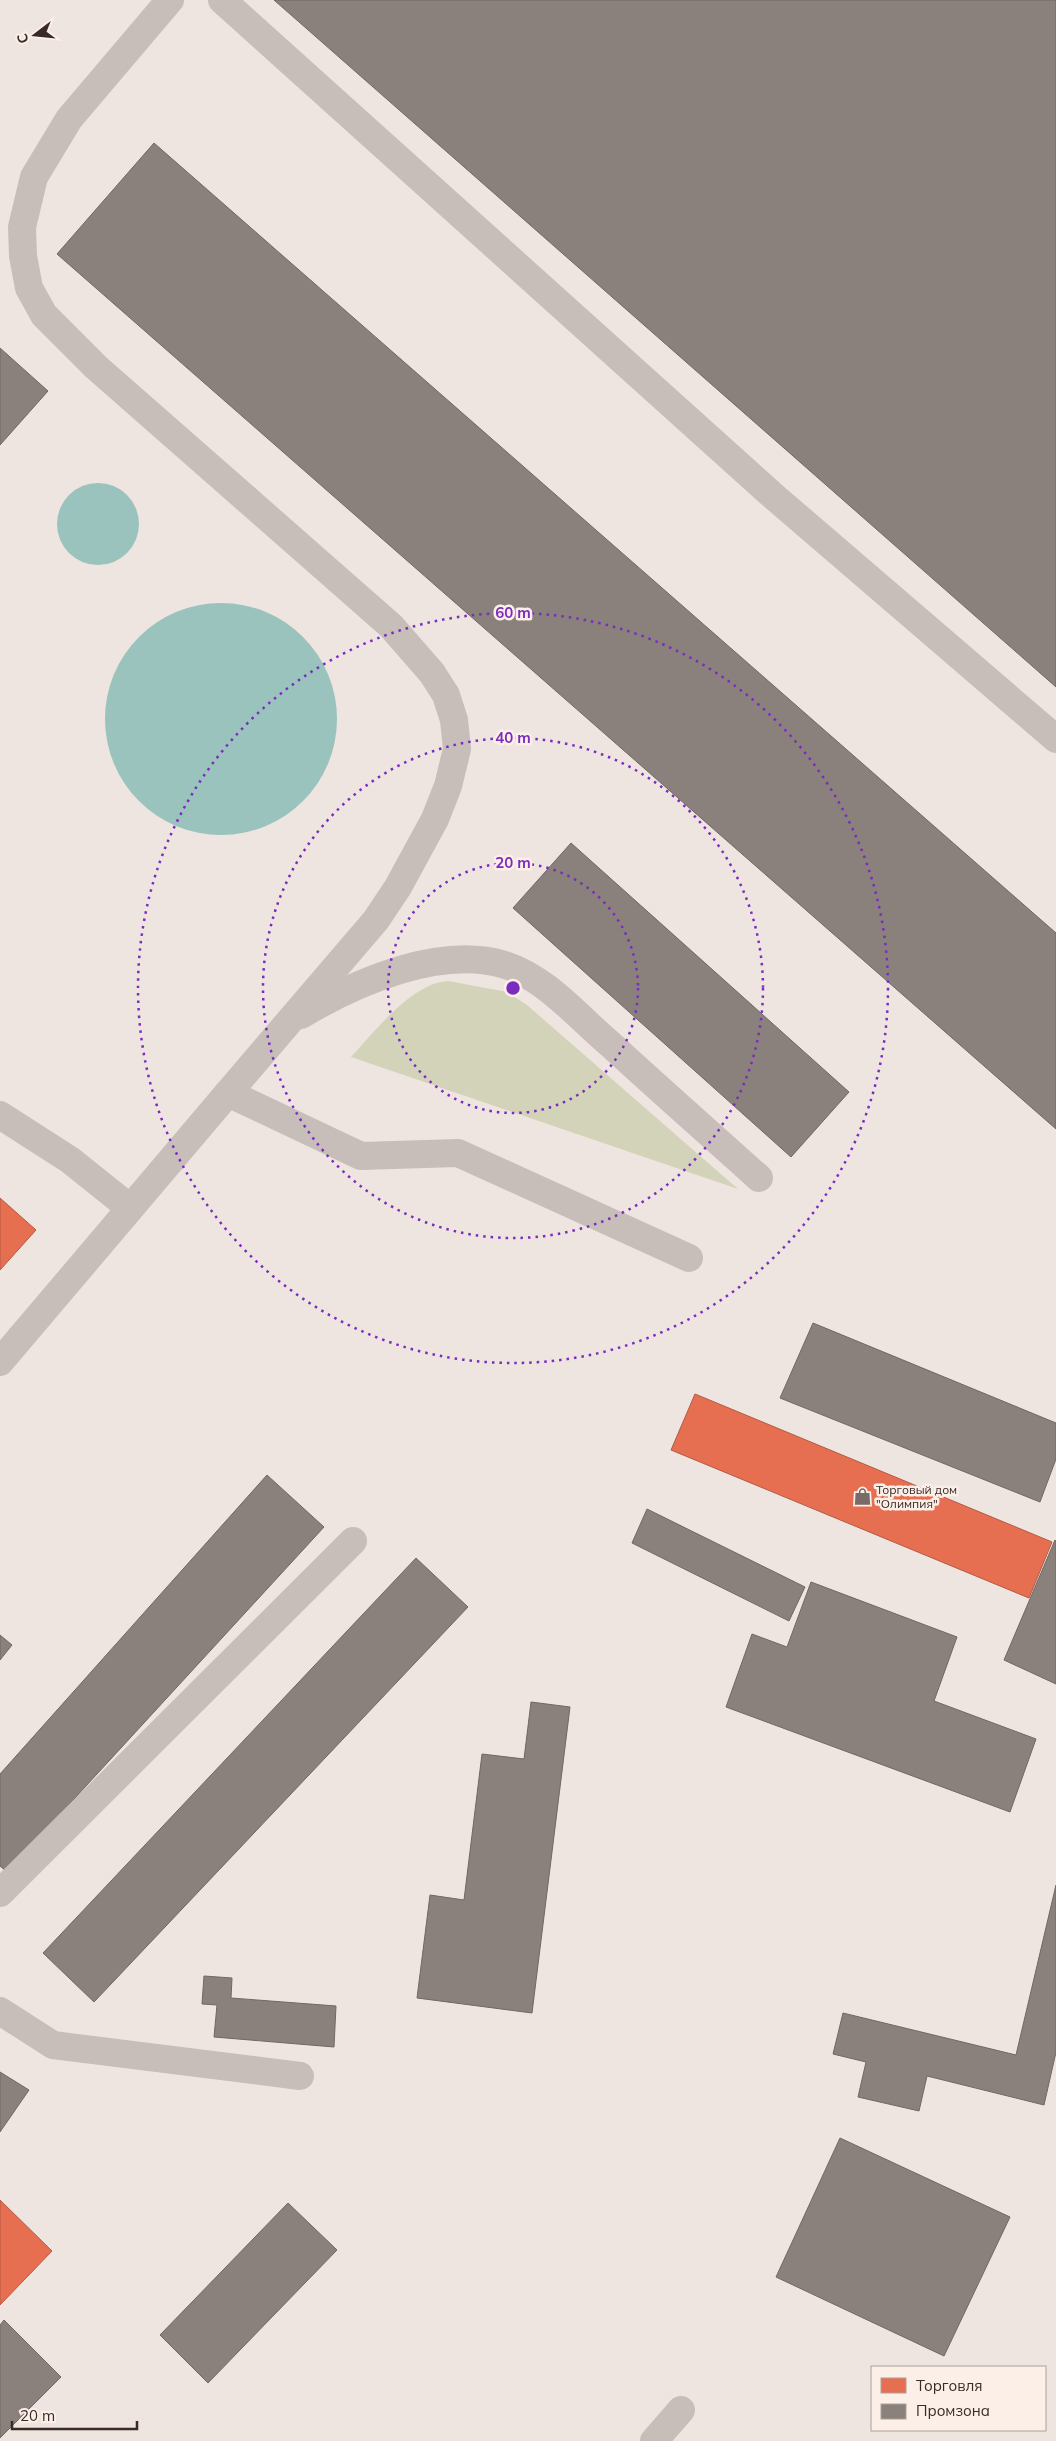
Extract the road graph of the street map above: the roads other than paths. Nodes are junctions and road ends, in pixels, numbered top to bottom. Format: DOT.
graph roads {
  1 [pos="170,0"];
  2 [pos="222,0"];
  3 [pos="1056,739"];
  4 [pos="286,1024"];
  5 [pos="228,1093"];
  6 [pos="0,1115"];
  7 [pos="759,1178"];
  8 [pos="130,1208"];
  9 [pos="689,1258"];
  10 [pos="0,1362"];
  11 [pos="353,1540"];
  12 [pos="0,1893"];
  13 [pos="0,2011"];
  14 [pos="300,2076"];
  15 [pos="682,2410"];
  16 [pos="654,2441"];
  1 -- 4 [label="street"];
  2 -- 3 [label="street"];
  4 -- 5 [label="street"];
  4 -- 7 [label="street"];
  5 -- 8 [label="street"];
  5 -- 9 [label="street"];
  6 -- 8 [label="street"];
  8 -- 10 [label="street"];
  11 -- 12 [label="street"];
  13 -- 14 [label="street"];
  15 -- 16 [label="street"];
}
